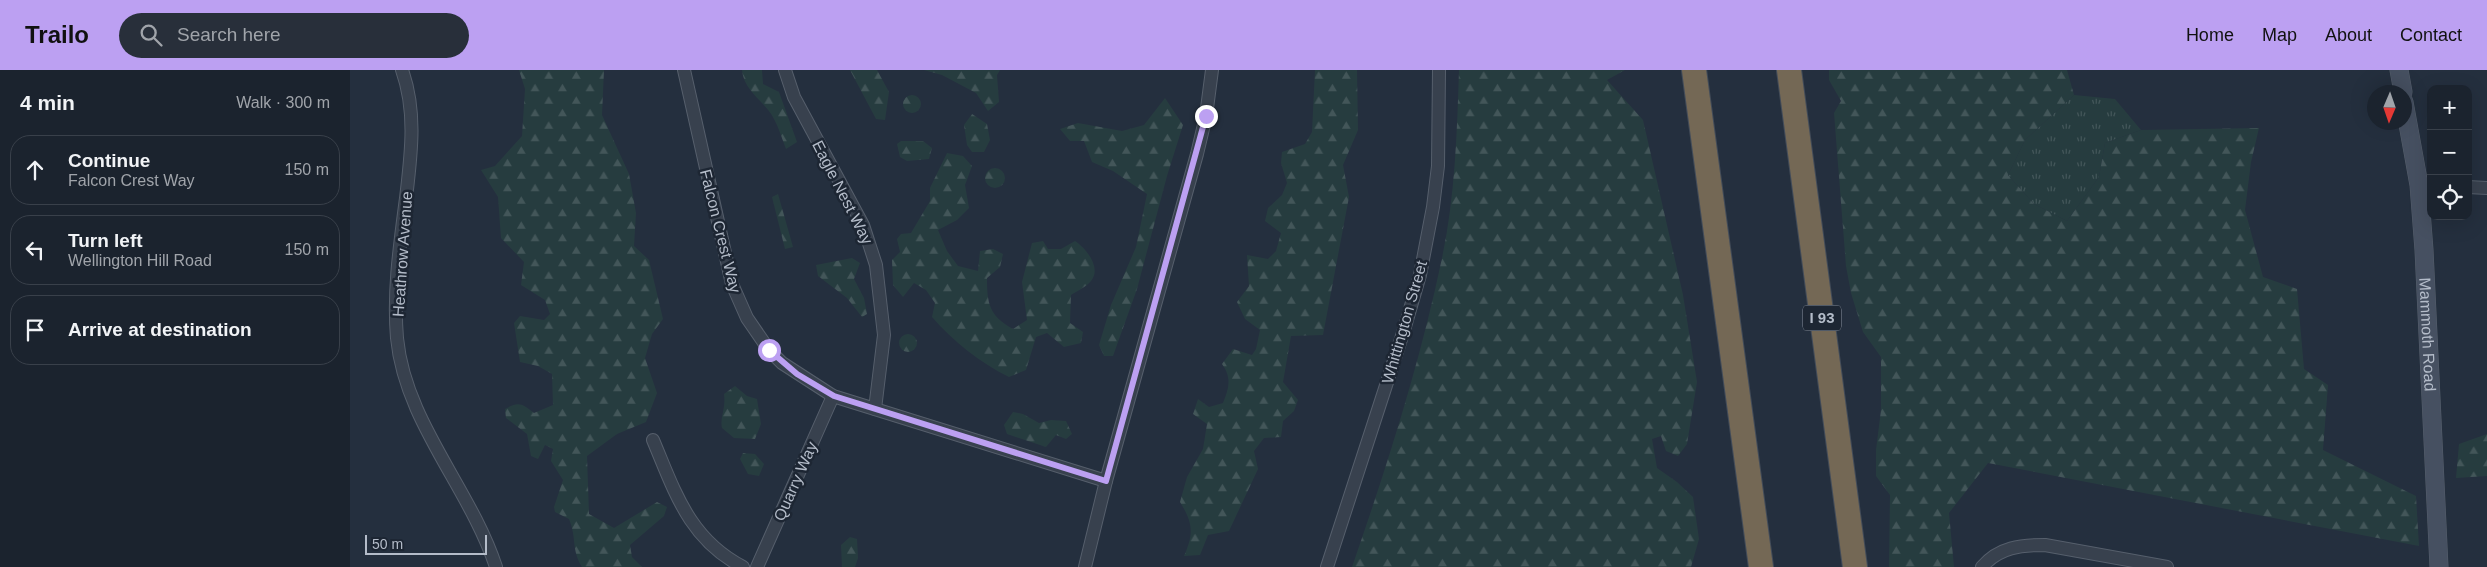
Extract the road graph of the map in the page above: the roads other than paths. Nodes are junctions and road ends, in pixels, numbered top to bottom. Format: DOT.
graph roads {
  1 [pos="402,70"];
  2 [pos="684,70"];
  3 [pos="785,70"];
  4 [pos="1212,70"];
  5 [pos="1439,70"];
  6 [pos="1694,70"];
  7 [pos="1789,70"];
  8 [pos="2399,70"];
  9 [pos="2402,85"];
  10 [pos="2411,130"];
  11 [pos="2425,185"];
  12 [pos="2472,187"];
  13 [pos="2487,188"];
  14 [pos="834,396"];
  15 [pos="875,409"];
  16 [pos="653,440"];
  17 [pos="1106,481"];
  18 [pos="496,567"];
  19 [pos="742,567"];
  20 [pos="757,567"];
  21 [pos="1085,567"];
  22 [pos="1327,567"];
  23 [pos="1761,567"];
  24 [pos="1855,567"];
  25 [pos="1982,567"];
  26 [pos="2166,567"];
  27 [pos="2439,567"];
  1 -- 18 [label="street, Heathrow Avenue"];
  2 -- 14 [label="street, Falcon Crest Way"];
  3 -- 15 [label="street, Eagle Nest Way"];
  4 -- 17 [label="street"];
  5 -- 22 [label="street, Whittington Street"];
  6 -- 23 [label="highway"];
  7 -- 24 [label="highway, I 93"];
  8 -- 9 [label="main road"];
  10 -- 11 [label="main road, Mammoth Road"];
  11 -- 27 [label="main road, Mammoth Road"];
  12 -- 13 [label="street"];
  14 -- 15 [label="street, Falcon Crest Way"];
  14 -- 20 [label="street, Quarry Way"];
  15 -- 17 [label="street, Falcon Crest Way"];
  16 -- 19 [label="street"];
  17 -- 21 [label="street"];
  25 -- 26 [label="street"];
}
